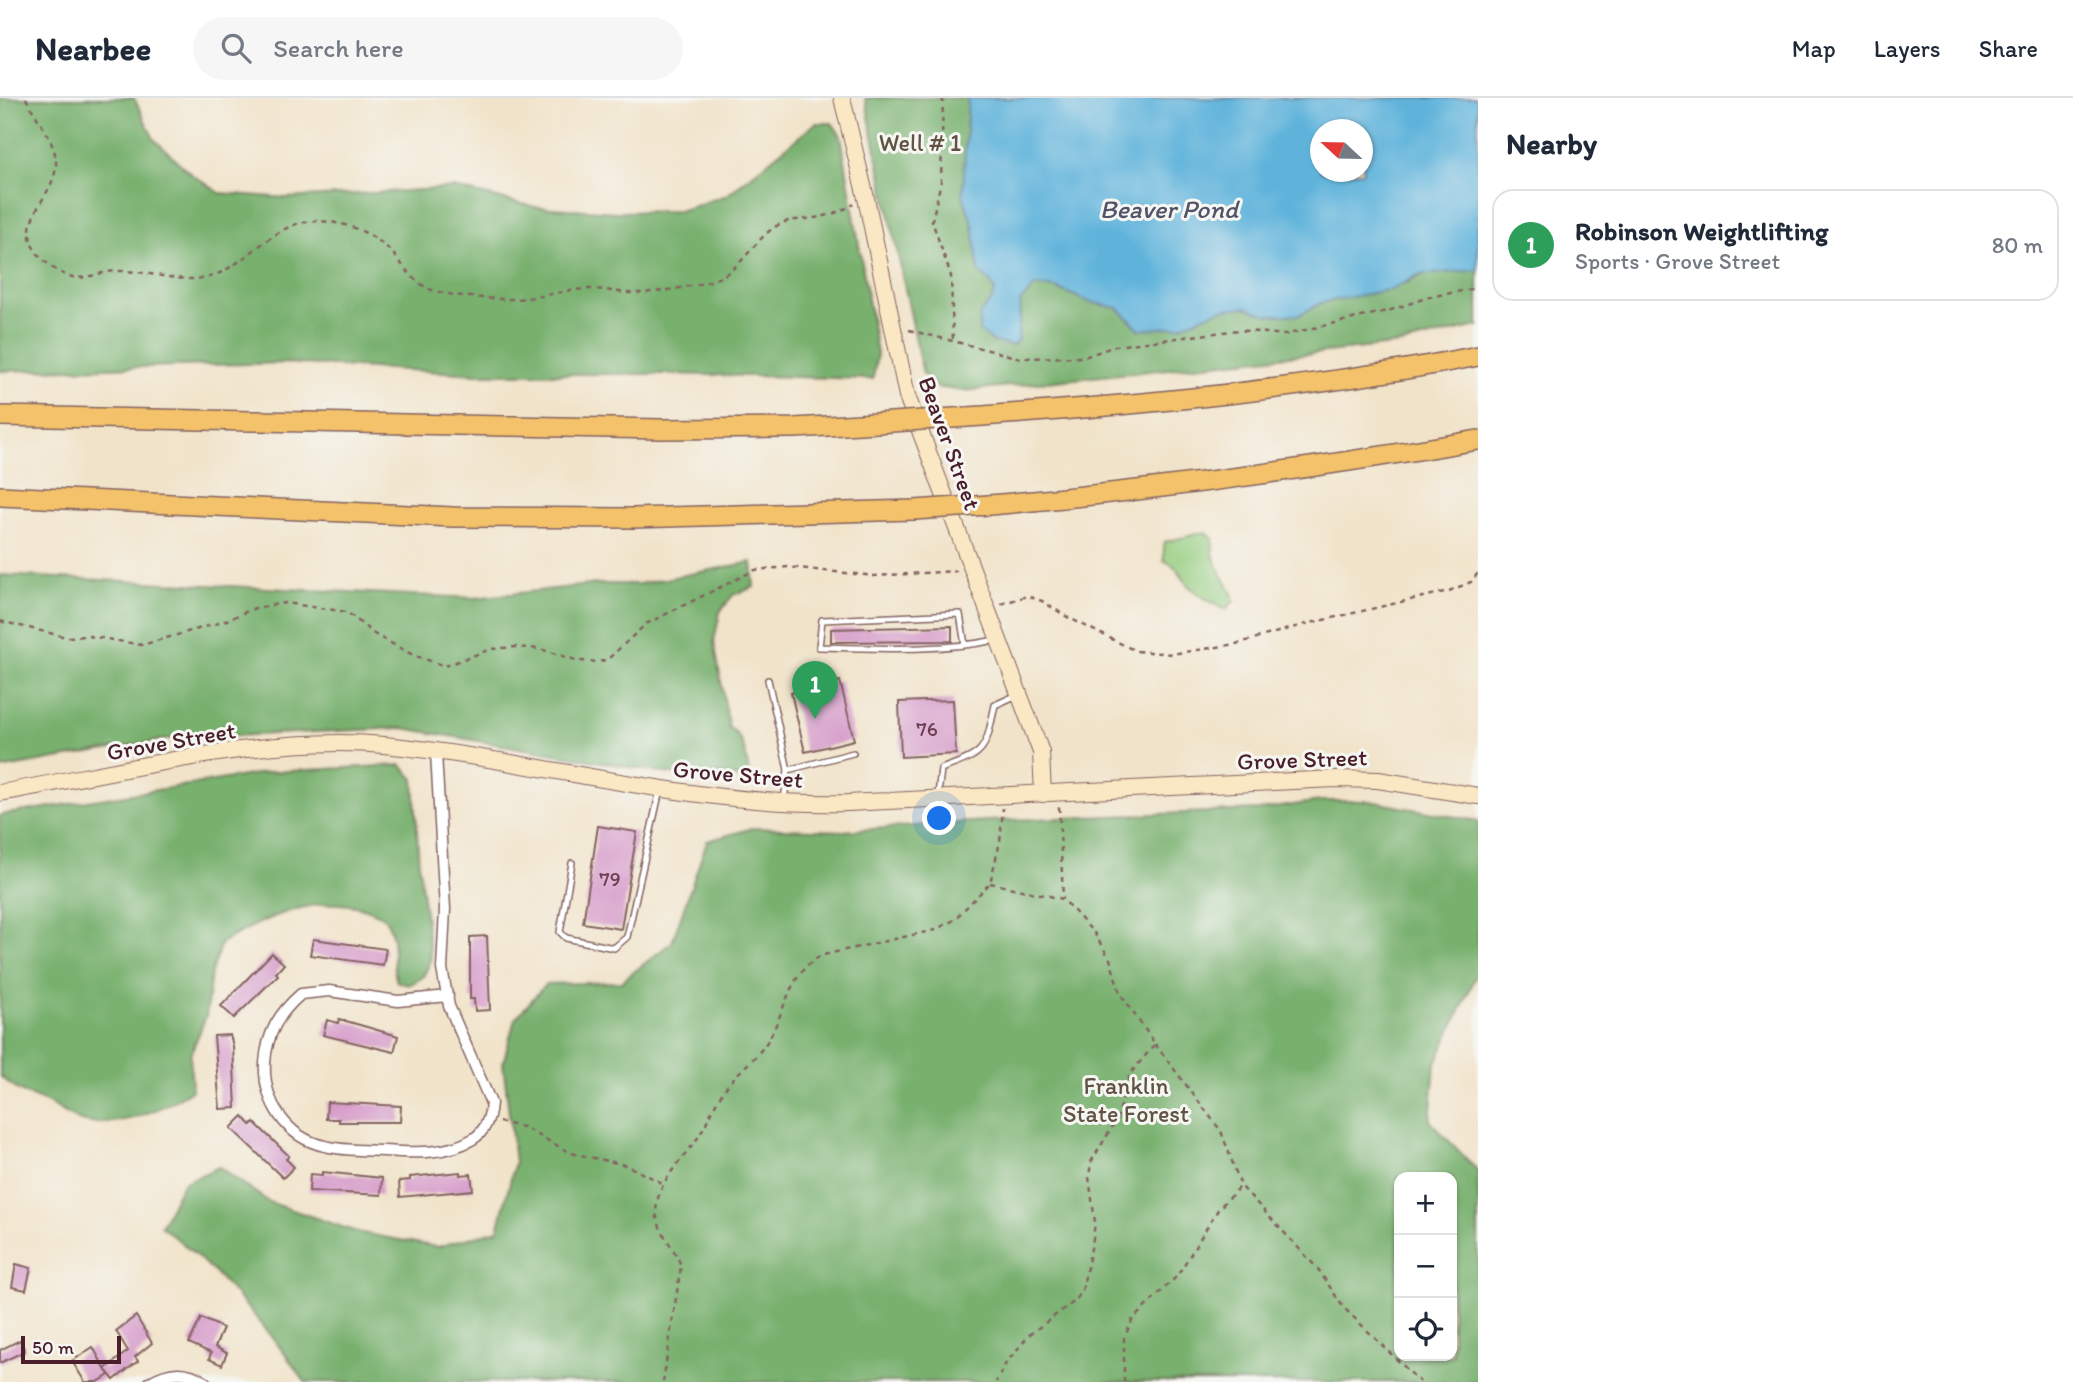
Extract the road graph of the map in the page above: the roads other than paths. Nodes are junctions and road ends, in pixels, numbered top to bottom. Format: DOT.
graph roads {
  1 [pos="842,98"];
  2 [pos="1478,356"];
  3 [pos="0,416"];
  4 [pos="1478,440"];
  5 [pos="0,496"];
  6 [pos="1000,640"];
  7 [pos="965,645"];
  8 [pos="768,680"];
  9 [pos="1020,694"];
  10 [pos="436,753"];
  11 [pos="853,753"];
  12 [pos="788,769"];
  13 [pos="660,790"];
  14 [pos="0,793"];
  15 [pos="1042,794"];
  16 [pos="1478,796"];
  17 [pos="938,799"];
  18 [pos="783,803"];
  19 [pos="572,863"];
  20 [pos="448,996"];
  21 [pos="150,1382"];
  22 [pos="205,1382"];
  1 -- 6 [label="main road, Beaver Street"];
  2 -- 3 [label="highway, bridge"];
  4 -- 5 [label="highway, bridge"];
  6 -- 7 [label="lane"];
  6 -- 9 [label="main road, Beaver Street"];
  7 -- 7 [label="lane"];
  8 -- 12 [label="lane"];
  9 -- 15 [label="main road, Beaver Street"];
  9 -- 17 [label="lane"];
  10 -- 13 [label="main road, Grove Street"];
  10 -- 14 [label="main road, Grove Street"];
  10 -- 20 [label="street"];
  11 -- 12 [label="lane"];
  12 -- 18 [label="lane"];
  13 -- 18 [label="main road, Grove Street"];
  13 -- 19 [label="lane"];
  15 -- 16 [label="main road, Grove Street"];
  15 -- 17 [label="main road, Grove Street"];
  17 -- 18 [label="main road, Grove Street"];
  20 -- 20 [label="street"];
  21 -- 22 [label="street"];
}
